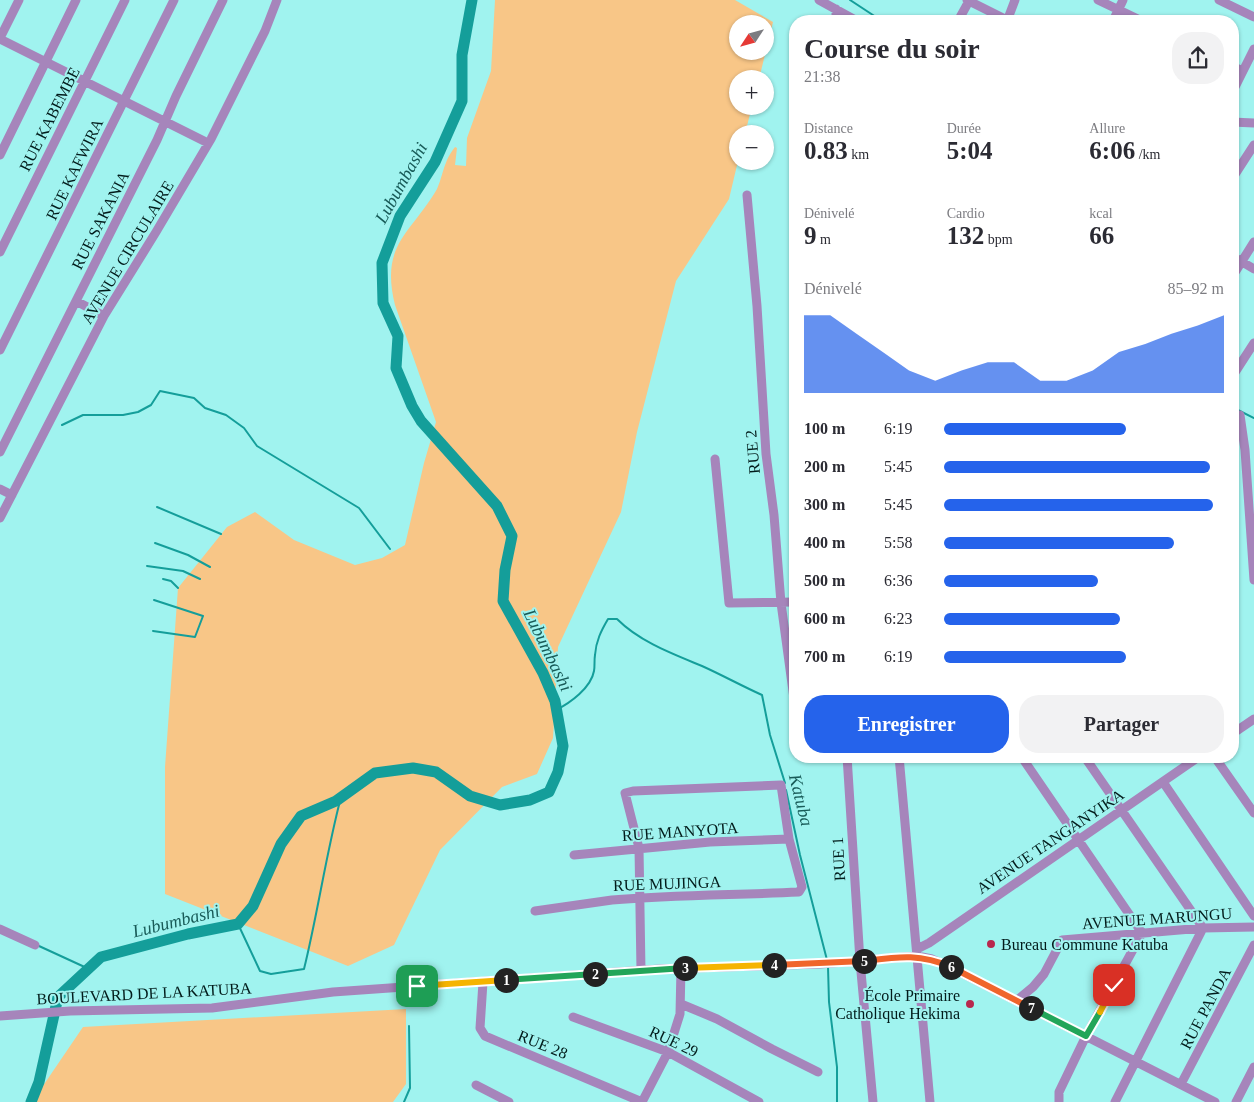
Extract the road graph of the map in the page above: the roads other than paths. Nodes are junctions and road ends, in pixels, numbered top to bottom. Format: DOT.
graph roads {
  1 [pos="19,0"];
  2 [pos="76,0"];
  3 [pos="125,0"];
  4 [pos="174,0"];
  5 [pos="224,0"];
  6 [pos="277,0"];
  7 [pos="819,0"];
  8 [pos="1015,0"];
  9 [pos="1098,0"];
  10 [pos="1123,0"];
  11 [pos="1219,0"];
  12 [pos="968,1"];
  13 [pos="836,9"];
  14 [pos="1118,10"];
  15 [pos="836,15"];
  16 [pos="846,15"];
  17 [pos="961,15"];
  18 [pos="996,15"];
  19 [pos="1010,15"];
  20 [pos="1116,15"];
  21 [pos="1129,15"];
  22 [pos="1254,17"];
  23 [pos="0,38"];
  24 [pos="1254,49"];
  25 [pos="45,63"];
  26 [pos="1239,69"];
  27 [pos="1243,71"];
  28 [pos="1239,79"];
  29 [pos="85,82"];
  30 [pos="124,102"];
  31 [pos="165,122"];
  32 [pos="1239,122"];
  33 [pos="1254,123"];
  34 [pos="208,143"];
  35 [pos="1254,144"];
  36 [pos="0,155"];
  37 [pos="1239,168"];
  38 [pos="746,195"];
  39 [pos="1254,242"];
  40 [pos="0,252"];
  41 [pos="1239,260"];
  42 [pos="1242,262"];
  43 [pos="1239,266"];
  44 [pos="1254,269"];
  45 [pos="76,301"];
  46 [pos="104,316"];
  47 [pos="1254,343"];
  48 [pos="0,350"];
  49 [pos="1239,366"];
  50 [pos="1240,415"];
  51 [pos="1250,450"];
  52 [pos="0,452"];
  53 [pos="715,459"];
  54 [pos="0,489"];
  55 [pos="12,495"];
  56 [pos="0,518"];
  57 [pos="1254,580"];
  58 [pos="789,602"];
  59 [pos="781,603"];
  60 [pos="789,662"];
  61 [pos="1254,719"];
  62 [pos="1239,729"];
  63 [pos="847,763"];
  64 [pos="900,763"];
  65 [pos="1026,763"];
  66 [pos="1089,763"];
  67 [pos="1190,763"];
  68 [pos="1219,763"];
  69 [pos="1163,782"];
  70 [pos="1122,811"];
  71 [pos="1254,813"];
  72 [pos="789,839"];
  73 [pos="1078,840"];
  74 [pos="639,848"];
  75 [pos="574,855"];
  76 [pos="640,898"];
  77 [pos="535,911"];
  78 [pos="1254,916"];
  79 [pos="1203,928"];
  80 [pos="1254,928"];
  81 [pos="0,929"];
  82 [pos="1142,934"];
  83 [pos="35,945"];
  84 [pos="1254,945"];
  85 [pos="917,952"];
  86 [pos="860,961"];
  87 [pos="682,968"];
  88 [pos="641,970"];
  89 [pos="483,982"];
  90 [pos="1016,1001"];
  91 [pos="682,1004"];
  92 [pos="0,1016"];
  93 [pos="573,1017"];
  94 [pos="1086,1036"];
  95 [pos="668,1052"];
  96 [pos="1136,1060"];
  97 [pos="1254,1067"];
  98 [pos="818,1072"];
  99 [pos="1182,1084"];
  100 [pos="476,1085"];
  101 [pos="509,1102"];
  102 [pos="642,1102"];
  103 [pos="759,1102"];
  104 [pos="873,1102"];
  105 [pos="930,1102"];
  106 [pos="1059,1102"];
  107 [pos="1115,1102"];
  108 [pos="1215,1102"];
  109 [pos="1236,1102"];
  1 -- 23 [label="street"];
  2 -- 25 [label="street"];
  3 -- 29 [label="street, RUE KABEMBE"];
  4 -- 30 [label="street, RUE KAFWIRA"];
  5 -- 31 [label="street, RUE SAKANIA"];
  6 -- 34 [label="street, AVENUE CIRCULAIRE"];
  7 -- 13 [label="street"];
  8 -- 19 [label="street"];
  9 -- 14 [label="street"];
  10 -- 14 [label="street"];
  11 -- 22 [label="street"];
  12 -- 17 [label="street"];
  12 -- 18 [label="street"];
  13 -- 15 [label="street"];
  13 -- 16 [label="street"];
  14 -- 20 [label="street"];
  14 -- 21 [label="street"];
  23 -- 25 [label="street"];
  24 -- 27 [label="street"];
  25 -- 29 [label="street"];
  25 -- 36 [label="street"];
  26 -- 27 [label="street"];
  27 -- 28 [label="street"];
  29 -- 30 [label="street"];
  29 -- 40 [label="street, RUE KABEMBE"];
  30 -- 31 [label="street"];
  30 -- 48 [label="street, RUE KAFWIRA"];
  31 -- 34 [label="street"];
  31 -- 45 [label="street, RUE SAKANIA"];
  32 -- 33 [label="street"];
  34 -- 46 [label="street, AVENUE CIRCULAIRE"];
  35 -- 37 [label="street"];
  38 -- 59 [label="street, RUE 2"];
  39 -- 42 [label="street"];
  41 -- 42 [label="street"];
  42 -- 43 [label="street"];
  42 -- 44 [label="street"];
  45 -- 46 [label="street"];
  45 -- 52 [label="street, RUE SAKANIA"];
  46 -- 55 [label="street, AVENUE CIRCULAIRE"];
  47 -- 49 [label="street"];
  50 -- 51 [label="street"];
  51 -- 57 [label="street"];
  53 -- 59 [label="street"];
  54 -- 55 [label="street"];
  55 -- 56 [label="street, AVENUE CIRCULAIRE"];
  58 -- 59 [label="street"];
  59 -- 60 [label="street, RUE 2"];
  61 -- 62 [label="street"];
  63 -- 86 [label="street, RUE 1"];
  64 -- 85 [label="street"];
  65 -- 73 [label="street"];
  66 -- 70 [label="street"];
  67 -- 69 [label="street, AVENUE TANGANYIKA"];
  68 -- 71 [label="street"];
  69 -- 70 [label="street, AVENUE TANGANYIKA"];
  69 -- 78 [label="street"];
  70 -- 73 [label="street, AVENUE TANGANYIKA"];
  70 -- 79 [label="street"];
  72 -- 74 [label="street, RUE MANYOTA"];
  72 -- 74 [label="street"];
  72 -- 76 [label="street, RUE MUJINGA"];
  73 -- 82 [label="street"];
  73 -- 85 [label="street, AVENUE TANGANYIKA"];
  74 -- 75 [label="street, RUE MANYOTA"];
  74 -- 76 [label="street"];
  76 -- 77 [label="street, RUE MUJINGA"];
  76 -- 88 [label="street"];
  79 -- 80 [label="street, AVENUE MARUNGU"];
  79 -- 82 [label="street, AVENUE MARUNGU"];
  79 -- 96 [label="street"];
  81 -- 83 [label="street"];
  82 -- 90 [label="street, AVENUE MARUNGU"];
  82 -- 94 [label="street"];
  84 -- 99 [label="street, RUE PANDA"];
  85 -- 86 [label="street, BOULEVARD DE LA KATUBA"];
  85 -- 90 [label="street"];
  85 -- 105 [label="street"];
  86 -- 87 [label="street, BOULEVARD DE LA KATUBA"];
  86 -- 104 [label="street, RUE 1"];
  87 -- 88 [label="street, BOULEVARD DE LA KATUBA"];
  87 -- 91 [label="street"];
  88 -- 89 [label="street, BOULEVARD DE LA KATUBA"];
  89 -- 92 [label="street, BOULEVARD DE LA KATUBA"];
  89 -- 102 [label="street, RUE 28"];
  90 -- 94 [label="street"];
  91 -- 95 [label="street"];
  91 -- 98 [label="street"];
  93 -- 95 [label="street, RUE 29"];
  94 -- 96 [label="street"];
  94 -- 106 [label="street"];
  95 -- 102 [label="street"];
  95 -- 103 [label="street, RUE 29"];
  96 -- 99 [label="street"];
  96 -- 107 [label="street"];
  97 -- 109 [label="street"];
  99 -- 108 [label="street"];
  100 -- 101 [label="street"];
}
